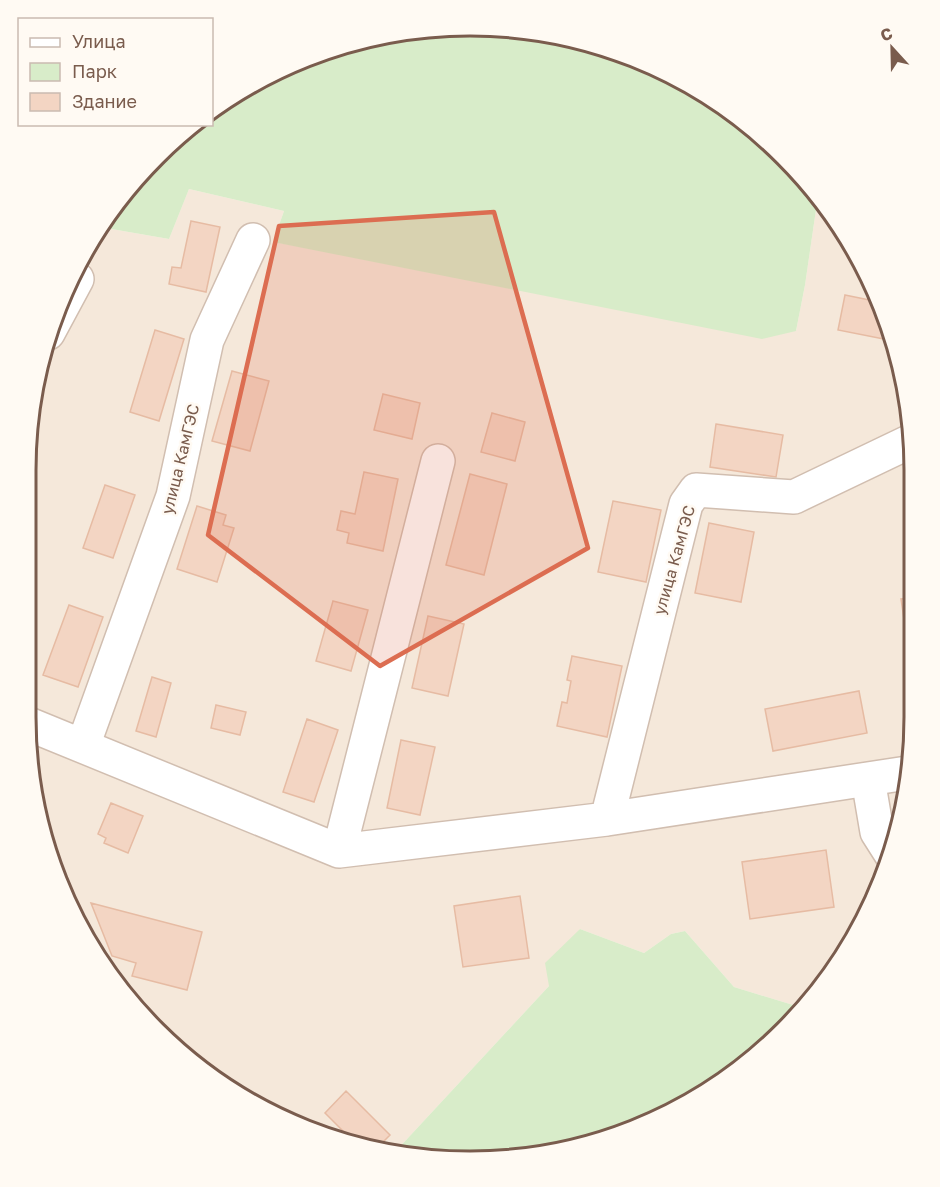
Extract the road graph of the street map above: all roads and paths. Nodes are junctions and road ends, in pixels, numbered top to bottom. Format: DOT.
graph roads {
  1 [pos="253,240"];
  2 [pos="903,445"];
  3 [pos="438,461"];
  4 [pos="36,727"];
  5 [pos="83,746"];
  6 [pos="900,774"];
  7 [pos="868,779"];
  8 [pos="607,819"];
  9 [pos="885,844"];
  10 [pos="339,851"];
  1 -- 5 [label="street, улица КамГЭС"];
  2 -- 8 [label="street, улица КамГЭС"];
  3 -- 10 [label="street"];
  4 -- 5 [label="street"];
  5 -- 10 [label="street"];
  6 -- 7 [label="street"];
  7 -- 8 [label="street"];
  7 -- 9 [label="street"];
  8 -- 10 [label="street"];
}
